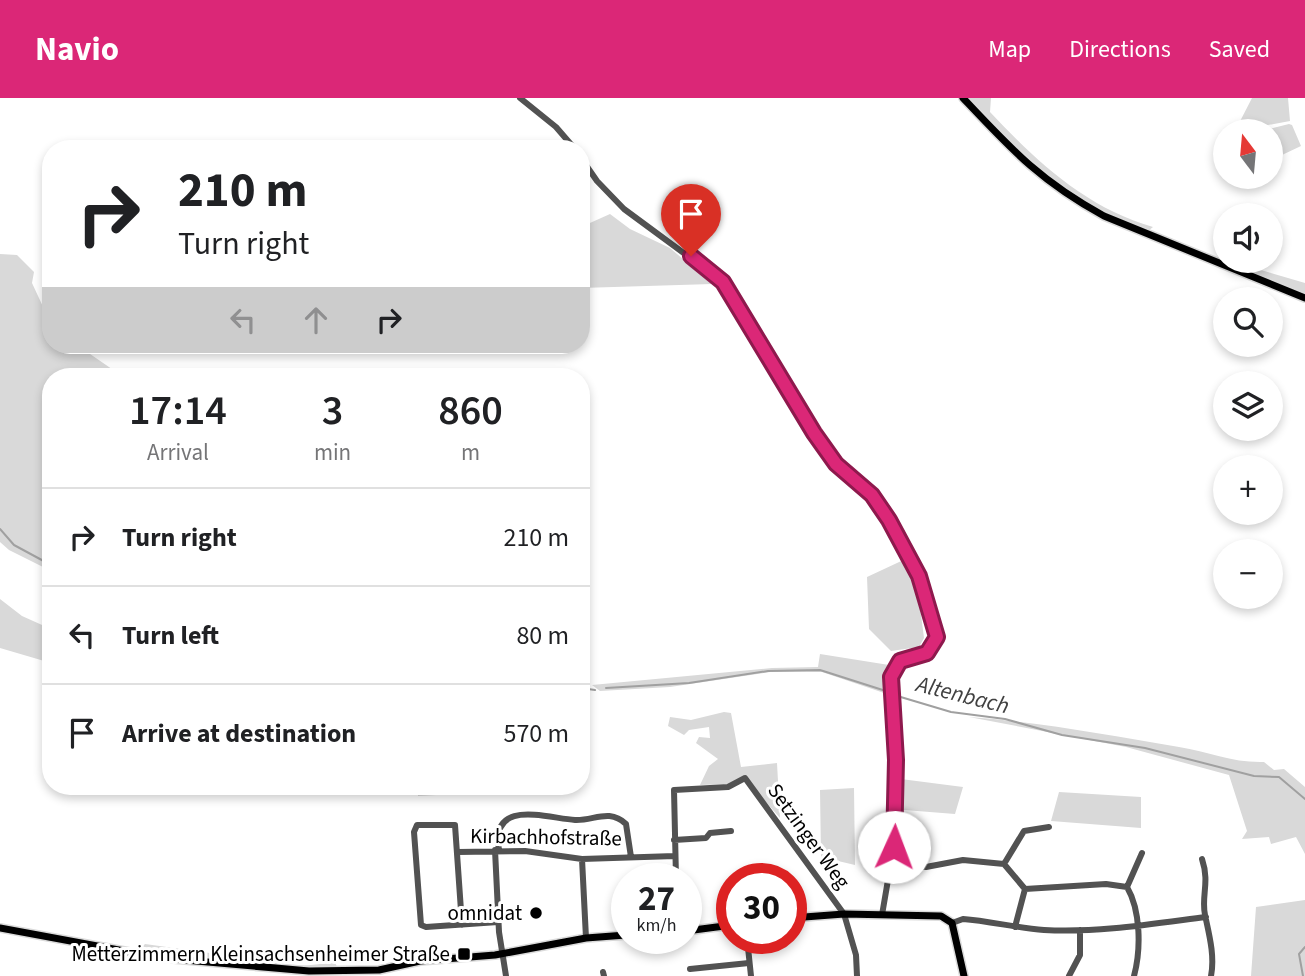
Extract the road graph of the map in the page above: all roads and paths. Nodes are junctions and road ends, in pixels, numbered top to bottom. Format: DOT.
graph roads {
  1 [pos="520,98"];
  2 [pos="963,98"];
  3 [pos="567,140"];
  4 [pos="590,170"];
  5 [pos="1305,298"];
  6 [pos="1049,827"];
  7 [pos="731,831"];
  8 [pos="674,840"];
  9 [pos="497,850"];
  10 [pos="458,852"];
  11 [pos="1142,853"];
  12 [pos="631,856"];
  13 [pos="675,856"];
  14 [pos="582,859"];
  15 [pos="1202,859"];
  16 [pos="892,862"];
  17 [pos="675,863"];
  18 [pos="1004,864"];
  19 [pos="1127,887"];
  20 [pos="1025,889"];
  21 [pos="844,914"];
  22 [pos="883,915"];
  23 [pos="807,917"];
  24 [pos="1206,917"];
  25 [pos="498,922"];
  26 [pos="952,923"];
  27 [pos="463,925"];
  28 [pos="1015,927"];
  29 [pos="1136,927"];
  30 [pos="0,928"];
  31 [pos="1080,930"];
  32 [pos="611,936"];
  33 [pos="586,938"];
  34 [pos="503,954"];
  35 [pos="749,954"];
  36 [pos="750,963"];
  37 [pos="690,969"];
  38 [pos="506,976"];
  39 [pos="751,976"];
  40 [pos="857,976"];
  41 [pos="964,976"];
  42 [pos="1069,976"];
  43 [pos="1134,976"];
  44 [pos="1210,976"];
  1 -- 3 [label="street"];
  2 -- 5 [label="main road"];
  4 -- 16 [label="street"];
  6 -- 18 [label="street"];
  7 -- 8 [label="street"];
  8 -- 13 [label="street"];
  8 -- 21 [label="street, Setzinger Weg"];
  9 -- 10 [label="street, Kirbachhofstraße"];
  9 -- 12 [label="street"];
  9 -- 14 [label="street, Kirbachhofstraße"];
  9 -- 25 [label="street"];
  10 -- 27 [label="street"];
  10 -- 27 [label="street"];
  11 -- 19 [label="street"];
  12 -- 13 [label="street, Kirbachhofstraße"];
  12 -- 14 [label="street, Kirbachhofstraße"];
  13 -- 17 [label="street"];
  14 -- 33 [label="street"];
  15 -- 24 [label="street"];
  16 -- 18 [label="street"];
  16 -- 22 [label="street"];
  18 -- 20 [label="street"];
  19 -- 20 [label="street"];
  19 -- 29 [label="street"];
  20 -- 28 [label="street"];
  21 -- 22 [label="main road"];
  21 -- 23 [label="main road"];
  21 -- 40 [label="street, Setzinger Weg"];
  22 -- 26 [label="main road"];
  24 -- 29 [label="street"];
  24 -- 44 [label="street"];
  25 -- 27 [label="street"];
  25 -- 34 [label="street"];
  26 -- 28 [label="street"];
  26 -- 41 [label="main road"];
  28 -- 31 [label="street"];
  29 -- 31 [label="street"];
  29 -- 43 [label="street"];
  30 -- 34 [label="main road"];
  31 -- 42 [label="street"];
  32 -- 33 [label="main road"];
  33 -- 34 [label="main road"];
  34 -- 38 [label="street"];
  35 -- 36 [label="street"];
  36 -- 37 [label="street"];
  36 -- 39 [label="street"];
}
